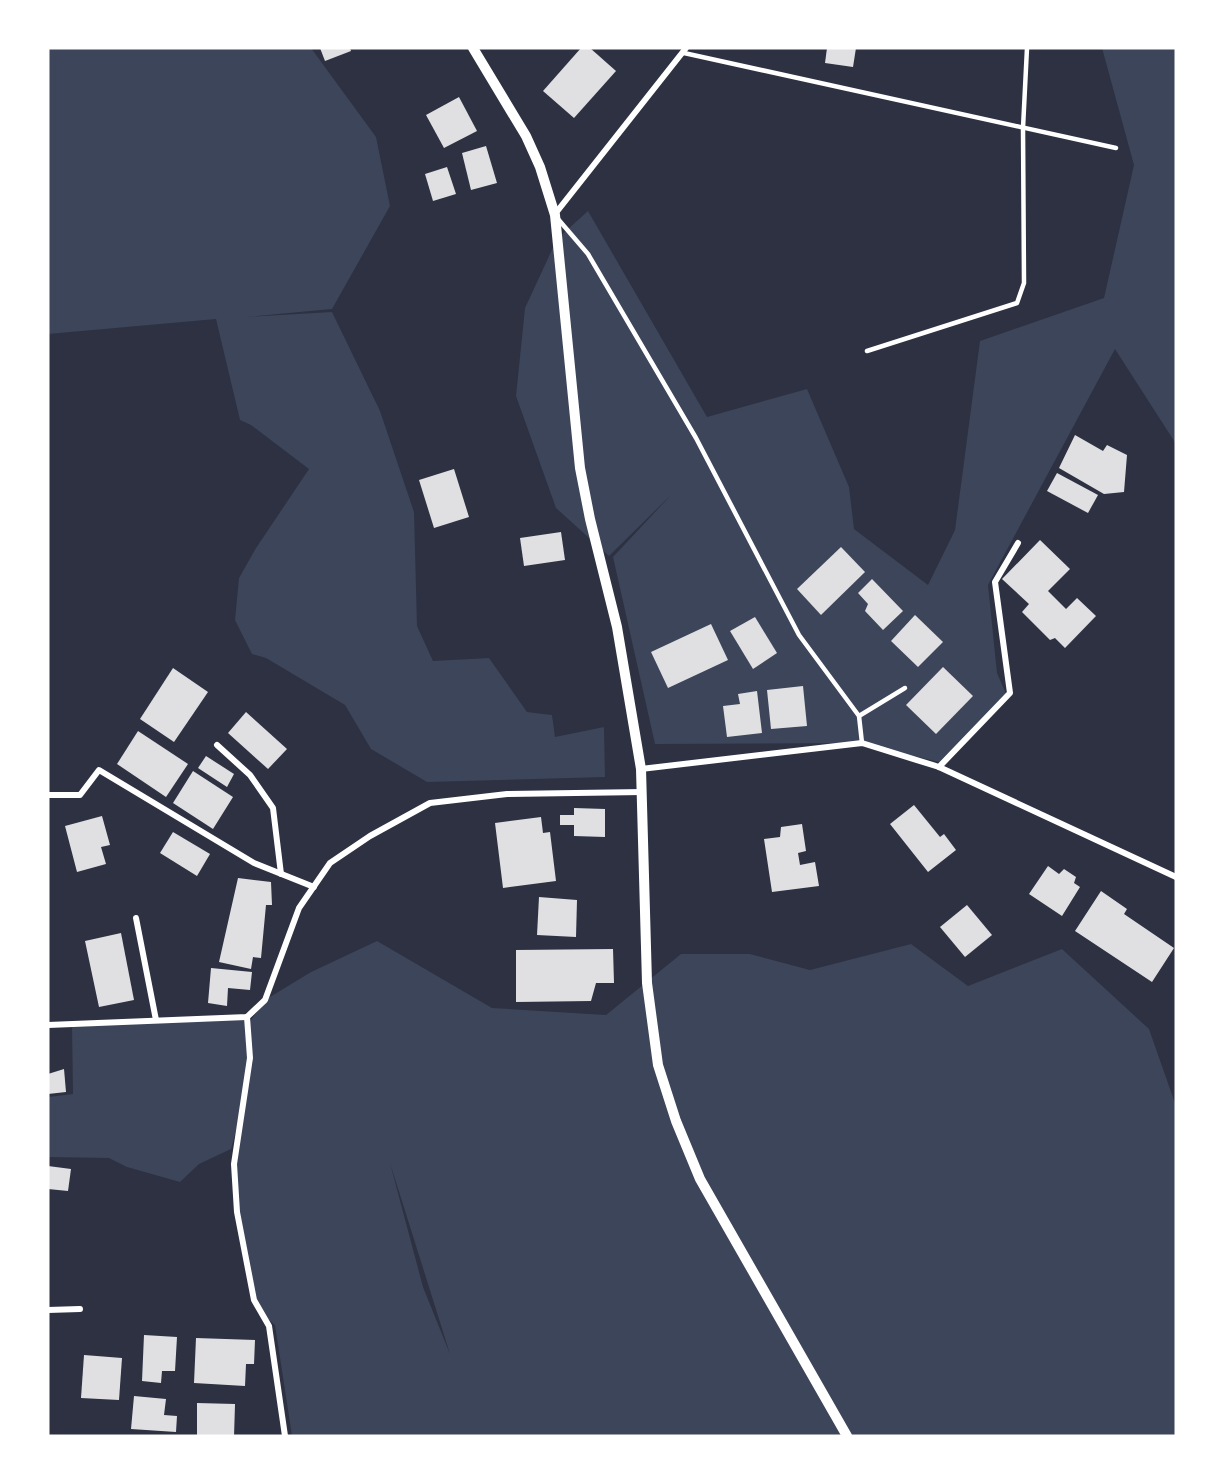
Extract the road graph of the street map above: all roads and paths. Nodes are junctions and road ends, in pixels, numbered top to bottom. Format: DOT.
graph roads {
  1 [pos="472,48"];
  2 [pos="1027,48"];
  3 [pos="685,51"];
  4 [pos="1023,128"];
  5 [pos="1116,148"];
  6 [pos="555,215"];
  7 [pos="867,351"];
  8 [pos="1018,543"];
  9 [pos="905,688"];
  10 [pos="859,716"];
  11 [pos="862,743"];
  12 [pos="217,746"];
  13 [pos="939,767"];
  14 [pos="641,769"];
  15 [pos="643,792"];
  16 [pos="48,795"];
  17 [pos="281,874"];
  18 [pos="1176,877"];
  19 [pos="314,887"];
  20 [pos="136,918"];
  21 [pos="247,1017"];
  22 [pos="156,1020"];
  23 [pos="48,1025"];
  24 [pos="81,1309"];
  25 [pos="48,1310"];
  26 [pos="285,1436"];
  27 [pos="847,1436"];
  1 -- 6 [label="street"];
  2 -- 4 [label="lane"];
  3 -- 4 [label="lane"];
  3 -- 6 [label="street"];
  4 -- 5 [label="lane"];
  4 -- 7 [label="lane"];
  6 -- 10 [label="lane"];
  6 -- 14 [label="street"];
  8 -- 13 [label="street"];
  9 -- 10 [label="lane"];
  10 -- 11 [label="lane"];
  11 -- 13 [label="street"];
  11 -- 14 [label="street"];
  12 -- 17 [label="street"];
  13 -- 18 [label="street"];
  14 -- 15 [label="street"];
  15 -- 19 [label="street"];
  15 -- 27 [label="street"];
  16 -- 17 [label="street"];
  17 -- 19 [label="street"];
  19 -- 21 [label="street"];
  20 -- 22 [label="street"];
  21 -- 22 [label="street"];
  21 -- 26 [label="street"];
  22 -- 23 [label="street"];
  24 -- 25 [label="street"];
}
